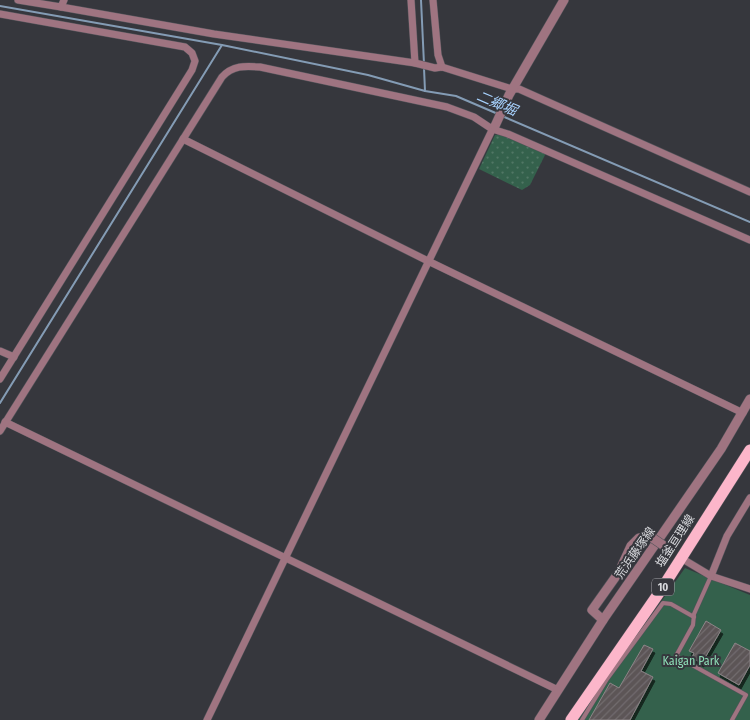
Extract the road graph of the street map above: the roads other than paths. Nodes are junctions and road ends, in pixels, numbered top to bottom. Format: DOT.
graph roads {
  1 [pos="18,0"];
  2 [pos="411,0"];
  3 [pos="433,0"];
  4 [pos="564,0"];
  5 [pos="62,4"];
  6 [pos="0,14"];
  7 [pos="417,64"];
  8 [pos="438,67"];
  9 [pos="510,92"];
  10 [pos="493,128"];
  11 [pos="183,139"];
  12 [pos="750,192"];
  13 [pos="750,240"];
  14 [pos="428,261"];
  15 [pos="0,351"];
  16 [pos="14,357"];
  17 [pos="0,379"];
  18 [pos="750,399"];
  19 [pos="743,413"];
  20 [pos="6,422"];
  21 [pos="0,431"];
  22 [pos="750,450"];
  23 [pos="750,498"];
  24 [pos="285,557"];
  25 [pos="681,558"];
  26 [pos="711,576"];
  27 [pos="750,589"];
  28 [pos="694,617"];
  29 [pos="603,620"];
  30 [pos="558,690"];
  31 [pos="206,720"];
  32 [pos="539,720"];
  33 [pos="571,720"];
  34 [pos="582,720"];
  35 [pos="732,720"];
  1 -- 5 [label="street"];
  2 -- 7 [label="street"];
  3 -- 8 [label="street"];
  4 -- 9 [label="street"];
  5 -- 7 [label="street"];
  6 -- 16 [label="street"];
  7 -- 8 [label="street"];
  8 -- 9 [label="street"];
  9 -- 10 [label="street"];
  9 -- 12 [label="street"];
  10 -- 11 [label="street"];
  10 -- 13 [label="street"];
  10 -- 14 [label="street"];
  11 -- 14 [label="street"];
  11 -- 20 [label="street"];
  14 -- 19 [label="street"];
  14 -- 24 [label="street"];
  15 -- 16 [label="street"];
  16 -- 17 [label="street"];
  18 -- 19 [label="street, 荒浜藤塚線"];
  19 -- 29 [label="street, 荒浜藤塚線"];
  20 -- 21 [label="street"];
  20 -- 24 [label="street"];
  22 -- 25 [label="main road, 塩釜亘理線 / 10"];
  23 -- 26 [label="street"];
  24 -- 30 [label="street"];
  24 -- 31 [label="street"];
  25 -- 26 [label="street"];
  25 -- 29 [label="street, bridge"];
  25 -- 33 [label="main road, 塩釜亘理線 / 10"];
  26 -- 27 [label="street"];
  26 -- 28 [label="lane"];
  28 -- 34 [label="lane"];
  28 -- 35 [label="lane"];
  29 -- 30 [label="street, 荒浜藤塚線"];
  30 -- 32 [label="street, 荒浜藤塚線"];
}
